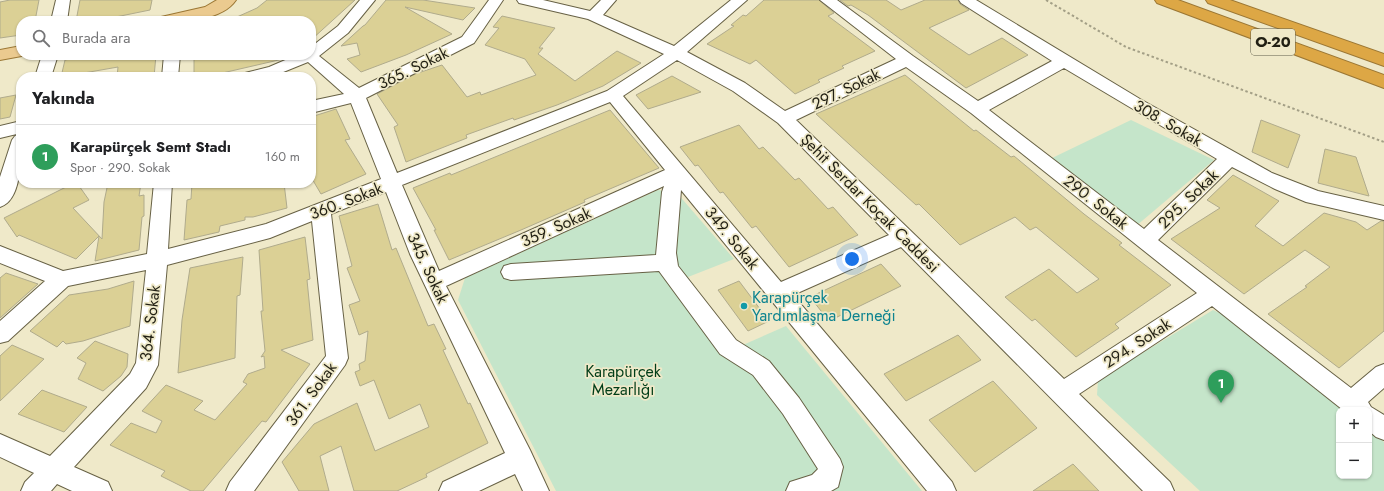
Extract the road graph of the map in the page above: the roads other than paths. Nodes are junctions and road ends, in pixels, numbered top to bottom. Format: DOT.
graph roads {
  1 [pos="63,0"];
  2 [pos="228,0"];
  3 [pos="368,0"];
  4 [pos="496,0"];
  5 [pos="524,0"];
  6 [pos="609,0"];
  7 [pos="740,0"];
  8 [pos="827,0"];
  9 [pos="966,0"];
  10 [pos="1163,0"];
  11 [pos="1214,0"];
  12 [pos="59,16"];
  13 [pos="190,16"];
  14 [pos="593,16"];
  15 [pos="316,51"];
  16 [pos="16,52"];
  17 [pos="676,53"];
  18 [pos="0,55"];
  19 [pos="48,60"];
  20 [pos="172,60"];
  21 [pos="300,60"];
  22 [pos="315,60"];
  23 [pos="907,60"];
  24 [pos="1384,60"];
  25 [pos="1064,62"];
  26 [pos="45,72"];
  27 [pos="170,72"];
  28 [pos="271,72"];
  29 [pos="1384,82"];
  30 [pos="613,95"];
  31 [pos="357,96"];
  32 [pos="316,106"];
  33 [pos="977,109"];
  34 [pos="784,119"];
  35 [pos="16,128"];
  36 [pos="0,132"];
  37 [pos="16,156"];
  38 [pos="1230,158"];
  39 [pos="678,172"];
  40 [pos="392,183"];
  41 [pos="163,188"];
  42 [pos="0,200"];
  43 [pos="321,211"];
  44 [pos="1384,213"];
  45 [pos="904,237"];
  46 [pos="1145,240"];
  47 [pos="0,254"];
  48 [pos="157,260"];
  49 [pos="667,262"];
  50 [pos="511,272"];
  51 [pos="62,279"];
  52 [pos="434,282"];
  53 [pos="777,293"];
  54 [pos="1212,294"];
  55 [pos="0,334"];
  56 [pos="1384,374"];
  57 [pos="1062,392"];
  58 [pos="1356,406"];
  59 [pos="1372,419"];
  60 [pos="1384,429"];
  61 [pos="0,445"];
  62 [pos="521,458"];
  63 [pos="54,470"];
  64 [pos="34,491"];
  65 [pos="99,491"];
  66 [pos="239,491"];
  67 [pos="452,491"];
  68 [pos="536,491"];
  69 [pos="799,491"];
  70 [pos="943,491"];
  71 [pos="1161,491"];
  1 -- 12 [label="street"];
  2 -- 13 [label="main road"];
  3 -- 15 [label="street"];
  4 -- 31 [label="street, 365. Sokak"];
  5 -- 14 [label="street, Şehit Serdar Koçak Caddesi"];
  6 -- 14 [label="street"];
  7 -- 17 [label="street, 360. Sokak"];
  8 -- 23 [label="street, 290. Sokak"];
  9 -- 25 [label="street, 308. Sokak"];
  10 -- 29 [label="highway, O-20"];
  11 -- 24 [label="highway, O-20"];
  14 -- 17 [label="street, Şehit Serdar Koçak Caddesi"];
  16 -- 18 [label="main road"];
  17 -- 30 [label="street, 360. Sokak"];
  17 -- 34 [label="street, Şehit Serdar Koçak Caddesi"];
  19 -- 26 [label="street"];
  20 -- 27 [label="street"];
  21 -- 28 [label="street"];
  22 -- 31 [label="street, 345. Sokak"];
  23 -- 33 [label="street, 290. Sokak"];
  23 -- 34 [label="street, 297. Sokak"];
  25 -- 33 [label="street"];
  25 -- 38 [label="street, 308. Sokak"];
  30 -- 39 [label="street, 349. Sokak"];
  30 -- 40 [label="street, 360. Sokak"];
  31 -- 32 [label="street, 365. Sokak"];
  31 -- 40 [label="street, 345. Sokak"];
  33 -- 46 [label="street, 290. Sokak"];
  34 -- 45 [label="street, Şehit Serdar Koçak Caddesi"];
  35 -- 36 [label="street"];
  37 -- 42 [label="street"];
  38 -- 44 [label="street, 308. Sokak"];
  38 -- 46 [label="street, 295. Sokak"];
  39 -- 49 [label="street"];
  39 -- 52 [label="street, 359. Sokak"];
  39 -- 53 [label="street, 349. Sokak"];
  40 -- 43 [label="street, 360. Sokak"];
  40 -- 52 [label="street, 345. Sokak"];
  41 -- 48 [label="street, 364. Sokak"];
  43 -- 48 [label="street, 360. Sokak"];
  43 -- 66 [label="street, 361. Sokak"];
  45 -- 53 [label="street"];
  45 -- 57 [label="street, Şehit Serdar Koçak Caddesi"];
  46 -- 54 [label="street, 290. Sokak"];
  47 -- 51 [label="street"];
  48 -- 51 [label="street, 360. Sokak"];
  48 -- 63 [label="street, 364. Sokak"];
  49 -- 50 [label="street"];
  49 -- 69 [label="street"];
  51 -- 55 [label="street"];
  52 -- 62 [label="street, 345. Sokak"];
  53 -- 70 [label="street, 349. Sokak"];
  54 -- 57 [label="street, 294. Sokak"];
  54 -- 58 [label="street, 290. Sokak"];
  56 -- 58 [label="street"];
  57 -- 71 [label="street, Şehit Serdar Koçak Caddesi"];
  59 -- 60 [label="street"];
  61 -- 63 [label="street"];
  62 -- 67 [label="street"];
  62 -- 68 [label="street, 345. Sokak"];
  63 -- 64 [label="street, 364. Sokak"];
  63 -- 65 [label="street"];
}
